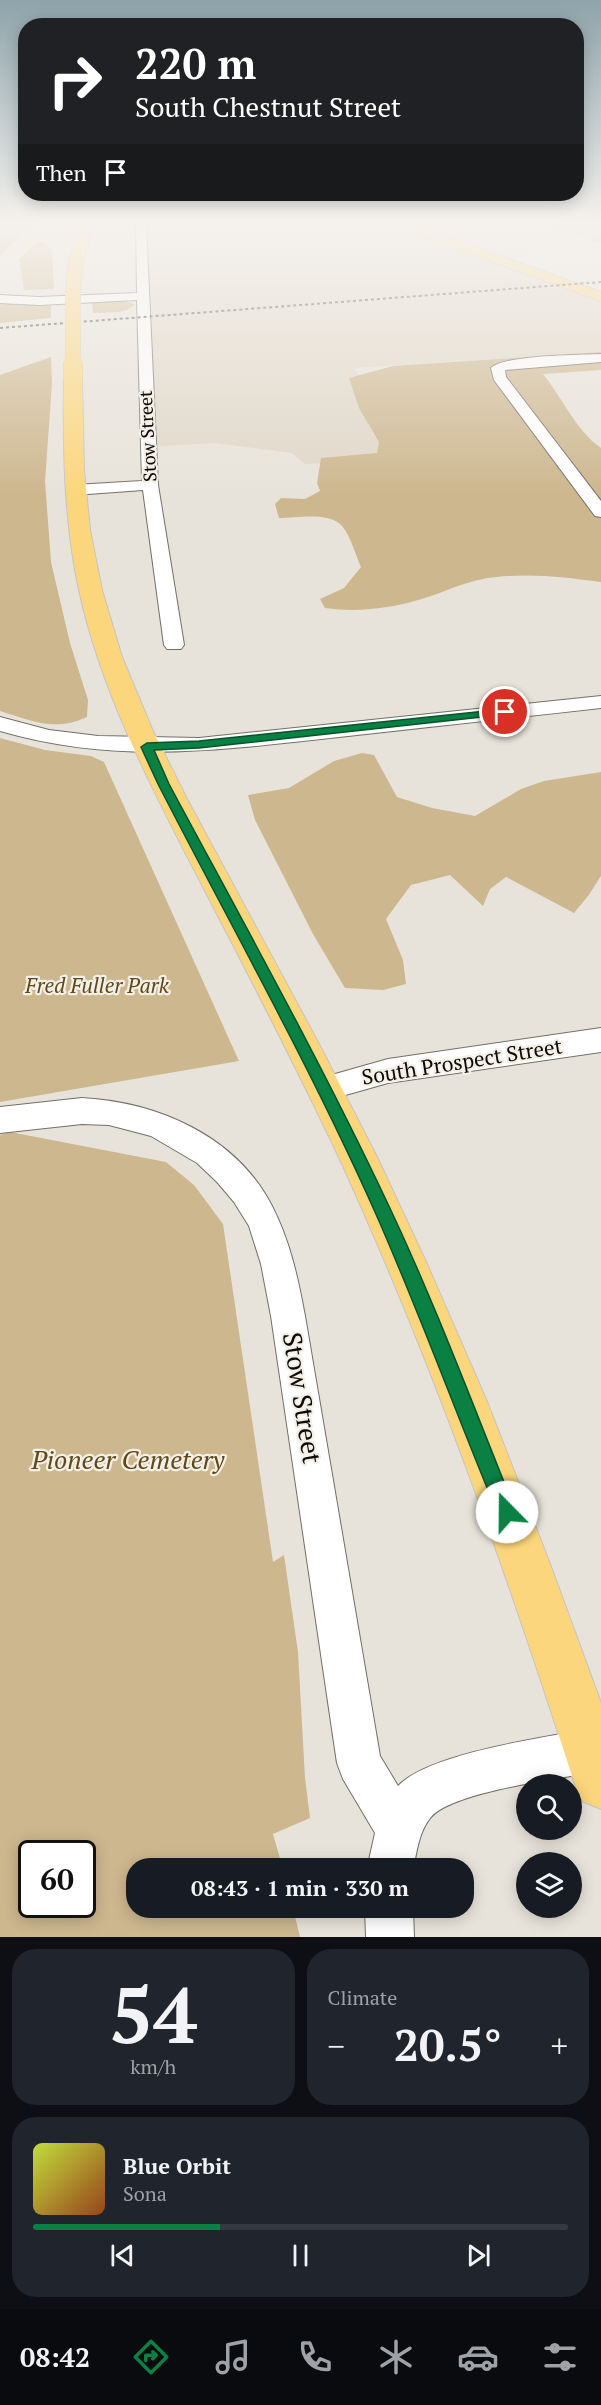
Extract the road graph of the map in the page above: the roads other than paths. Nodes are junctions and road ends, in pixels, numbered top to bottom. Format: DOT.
graph roads {
  1 [pos="73,315"];
  2 [pos="144,315"];
  3 [pos="601,358"];
  4 [pos="150,485"];
  5 [pos="74,490"];
  6 [pos="601,512"];
  7 [pos="174,645"];
  8 [pos="601,702"];
  9 [pos="0,724"];
  10 [pos="147,747"];
  11 [pos="601,1040"];
  12 [pos="324,1089"];
  13 [pos="0,1120"];
  14 [pos="598,1761"];
  15 [pos="395,1850"];
  16 [pos="389,1918"];
  17 [pos="390,1937"];
  1 -- 5 [label="main road, bridge"];
  2 -- 4 [label="street, Stow Street"];
  3 -- 6 [label="street"];
  4 -- 5 [label="street"];
  4 -- 7 [label="street, Stow Street"];
  5 -- 10 [label="main road"];
  8 -- 10 [label="street"];
  9 -- 10 [label="street"];
  10 -- 12 [label="main road"];
  11 -- 12 [label="street, South Prospect Street"];
  12 -- 14 [label="main road"];
  13 -- 15 [label="street, Stow Street"];
  14 -- 15 [label="street"];
  16 -- 17 [label="street"];
}
